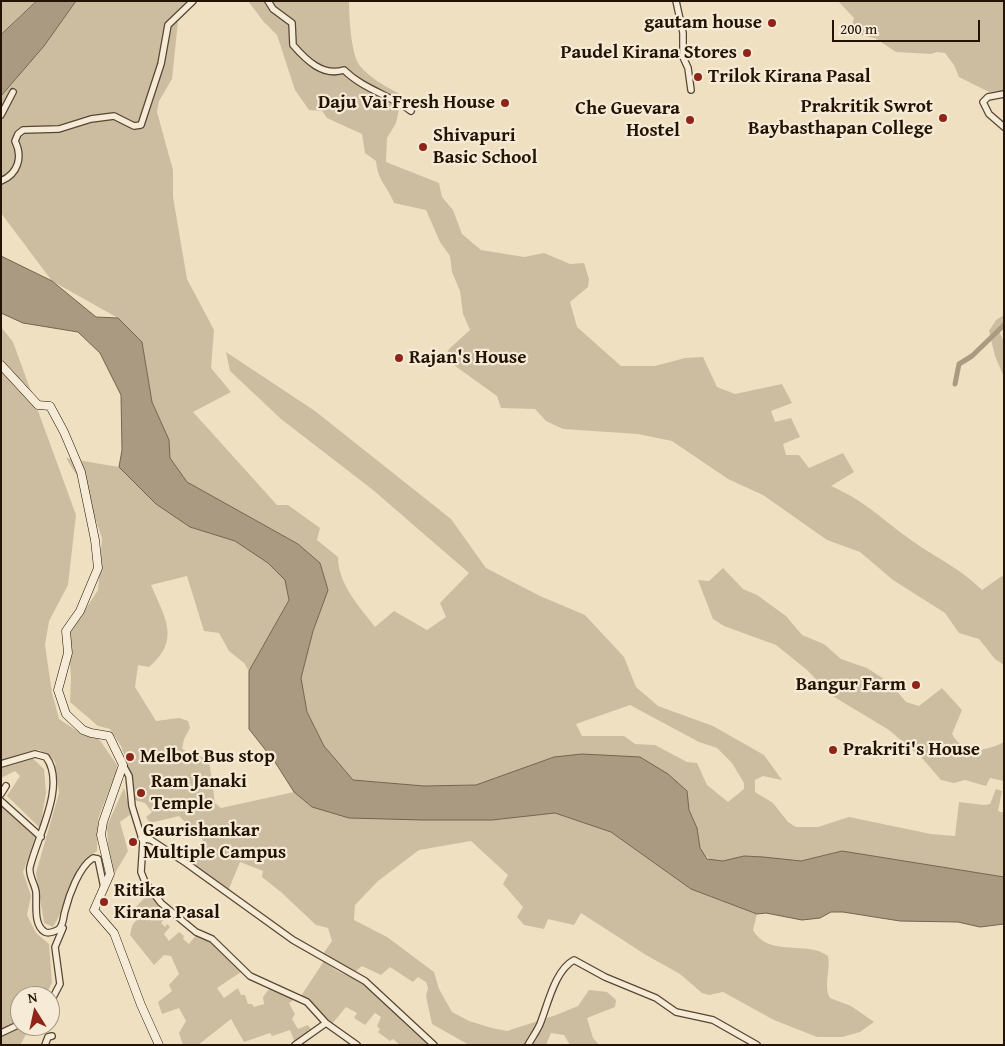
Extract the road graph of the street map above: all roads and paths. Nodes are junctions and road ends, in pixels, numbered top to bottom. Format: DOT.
graph roads {
  1 [pos="194,1"];
  2 [pos="268,1"];
  3 [pos="676,1"];
  4 [pos="691,90"];
  5 [pos="13,92"];
  6 [pos="1004,94"];
  7 [pos="411,111"];
  8 [pos="1,116"];
  9 [pos="1004,127"];
  10 [pos="1,181"];
  11 [pos="1,365"];
  12 [pos="1,764"];
  13 [pos="123,765"];
  14 [pos="6,786"];
  15 [pos="1,794"];
  16 [pos="1,801"];
  17 [pos="40,837"];
  18 [pos="141,838"];
  19 [pos="104,890"];
  20 [pos="65,910"];
  21 [pos="59,986"];
  22 [pos="326,1023"];
  23 [pos="52,1036"];
  24 [pos="45,1045"];
  25 [pos="159,1045"];
  26 [pos="295,1045"];
  27 [pos="357,1045"];
  28 [pos="434,1045"];
  29 [pos="528,1045"];
  30 [pos="757,1045"];
  1 -- 10 [label="street"];
  2 -- 7 [label="street"];
  3 -- 4 [label="street"];
  5 -- 8 [label="street"];
  6 -- 9 [label="street"];
  11 -- 13 [label="street"];
  12 -- 17 [label="street"];
  13 -- 18 [label="street"];
  13 -- 19 [label="street"];
  14 -- 15 [label="street"];
  16 -- 17 [label="street"];
  17 -- 20 [label="street"];
  18 -- 22 [label="street"];
  18 -- 28 [label="street"];
  19 -- 20 [label="street"];
  19 -- 25 [label="street"];
  20 -- 21 [label="street"];
  22 -- 26 [label="street"];
  22 -- 27 [label="street"];
  23 -- 24 [label="street"];
  29 -- 30 [label="street"];
}
